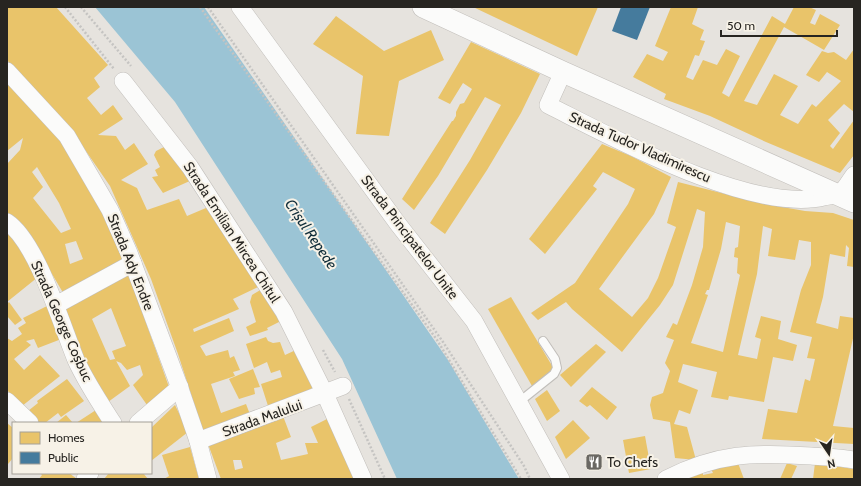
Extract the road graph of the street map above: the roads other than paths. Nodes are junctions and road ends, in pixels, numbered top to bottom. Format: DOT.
graph roads {
  1 [pos="240,7"];
  2 [pos="423,7"];
  3 [pos="7,71"];
  4 [pos="563,72"];
  5 [pos="123,81"];
  6 [pos="854,175"];
  7 [pos="846,198"];
  8 [pos="7,222"];
  9 [pos="133,263"];
  10 [pos="56,305"];
  11 [pos="543,341"];
  12 [pos="342,386"];
  13 [pos="180,387"];
  14 [pos="325,394"];
  15 [pos="7,401"];
  16 [pos="519,402"];
  17 [pos="29,422"];
  18 [pos="112,422"];
  19 [pos="139,422"];
  20 [pos="198,441"];
  21 [pos="854,460"];
  22 [pos="208,479"];
  23 [pos="363,479"];
  24 [pos="561,479"];
  25 [pos="666,479"];
  1 -- 16 [label="street, Strada Principatelor Unite"];
  2 -- 4 [label="street"];
  3 -- 9 [label="street, Strada Ady Endre"];
  4 -- 7 [label="street"];
  4 -- 7 [label="street, Strada Tudor Vladimirescu"];
  5 -- 14 [label="street, Strada Emilian Mircea Chitul"];
  6 -- 7 [label="street"];
  8 -- 10 [label="street, Strada George Coșbuc"];
  9 -- 10 [label="street"];
  9 -- 13 [label="street, Strada Ady Endre"];
  10 -- 18 [label="street, Strada George Coșbuc"];
  11 -- 16 [label="lane"];
  12 -- 14 [label="street, Strada Malului"];
  13 -- 19 [label="street"];
  13 -- 20 [label="street, Strada Ady Endre"];
  14 -- 20 [label="street, Strada Malului"];
  14 -- 23 [label="street, Strada Emilian Mircea Chitul"];
  15 -- 17 [label="street"];
  16 -- 24 [label="street, Strada Principatelor Unite"];
  20 -- 22 [label="street, Strada Ady Endre"];
  21 -- 25 [label="street"];
}
